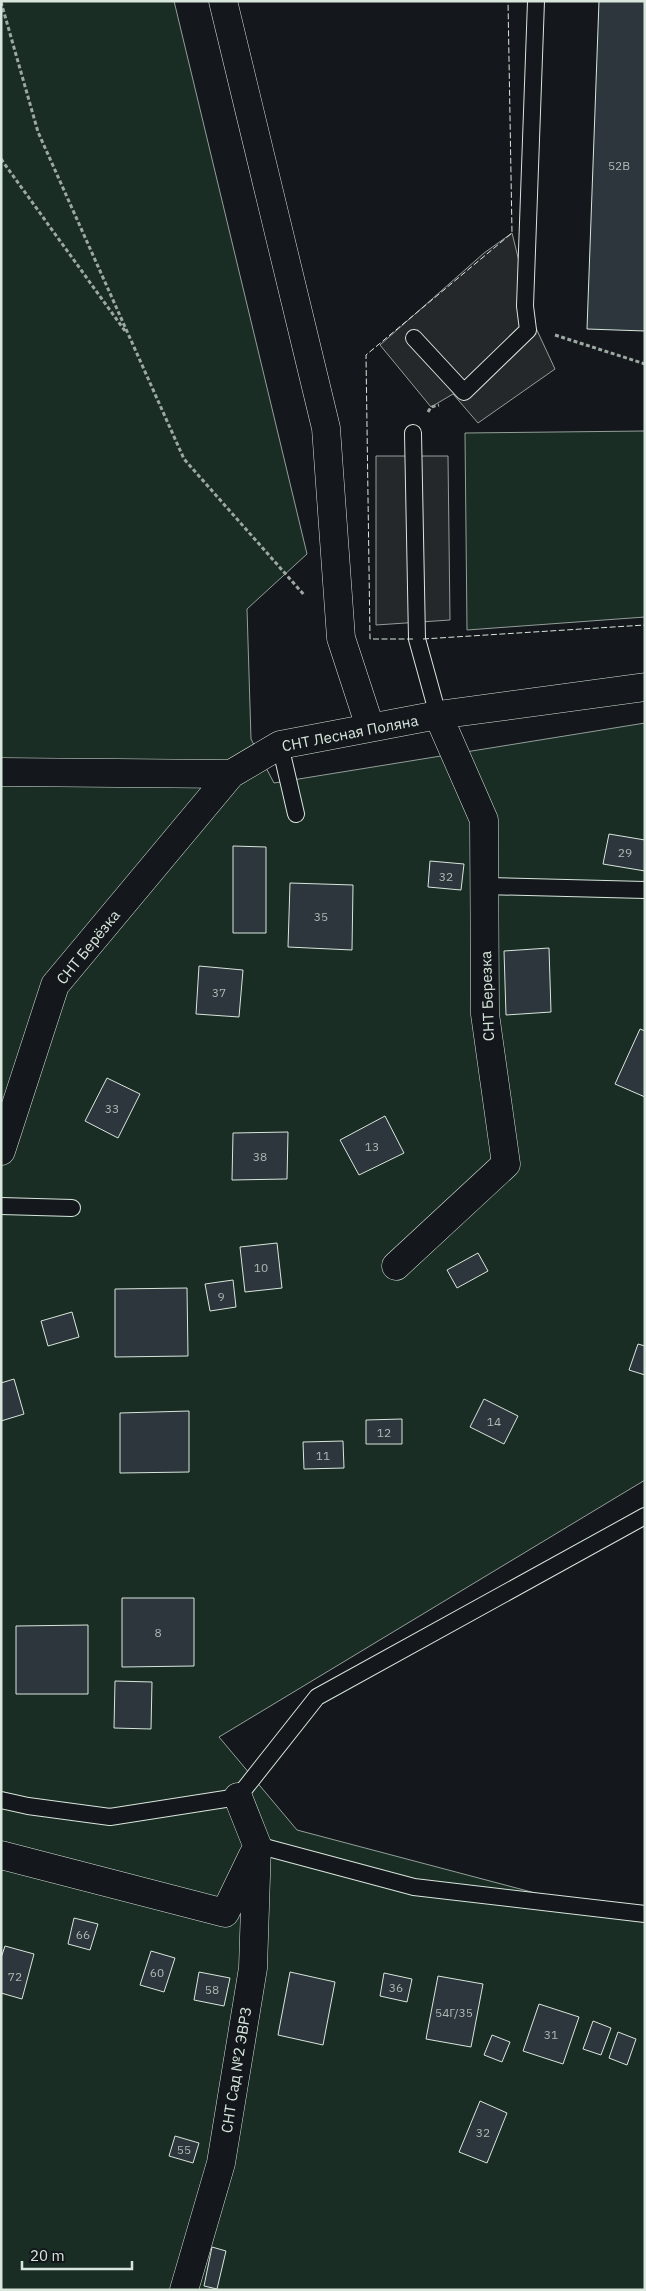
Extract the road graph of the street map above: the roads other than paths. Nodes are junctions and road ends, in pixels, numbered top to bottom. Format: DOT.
graph roads {
  1 [pos="223,1"];
  2 [pos="536,1"];
  3 [pos="414,338"];
  4 [pos="413,433"];
  5 [pos="645,687"];
  6 [pos="438,715"];
  7 [pos="370,727"];
  8 [pos="280,745"];
  9 [pos="1,772"];
  10 [pos="231,774"];
  11 [pos="296,814"];
  12 [pos="485,886"];
  13 [pos="645,890"];
  14 [pos="1,1152"];
  15 [pos="1,1206"];
  16 [pos="72,1208"];
  17 [pos="396,1266"];
  18 [pos="645,1516"];
  19 [pos="238,1797"];
  20 [pos="1,1800"];
  21 [pos="257,1845"];
  22 [pos="1,1855"];
  23 [pos="645,1914"];
  24 [pos="184,2290"];
  1 -- 7 [label="street"];
  2 -- 3 [label="lane"];
  4 -- 6 [label="lane"];
  5 -- 6 [label="street, СНТ Лесная Поляна"];
  6 -- 7 [label="street, СНТ Лесная Поляна"];
  6 -- 12 [label="street, СНТ Березка"];
  7 -- 8 [label="street, СНТ Лесная Поляна"];
  8 -- 10 [label="street, СНТ Лесная Поляна"];
  8 -- 11 [label="lane"];
  9 -- 10 [label="street"];
  10 -- 14 [label="street, СНТ Берёзка"];
  12 -- 13 [label="lane"];
  12 -- 17 [label="street, СНТ Березка"];
  15 -- 16 [label="lane"];
  18 -- 19 [label="lane"];
  19 -- 20 [label="lane"];
  19 -- 21 [label="street, СНТ Сад №2 ЭВРЗ"];
  21 -- 22 [label="street"];
  21 -- 23 [label="lane"];
  21 -- 24 [label="street, СНТ Сад №2 ЭВРЗ"];
}
